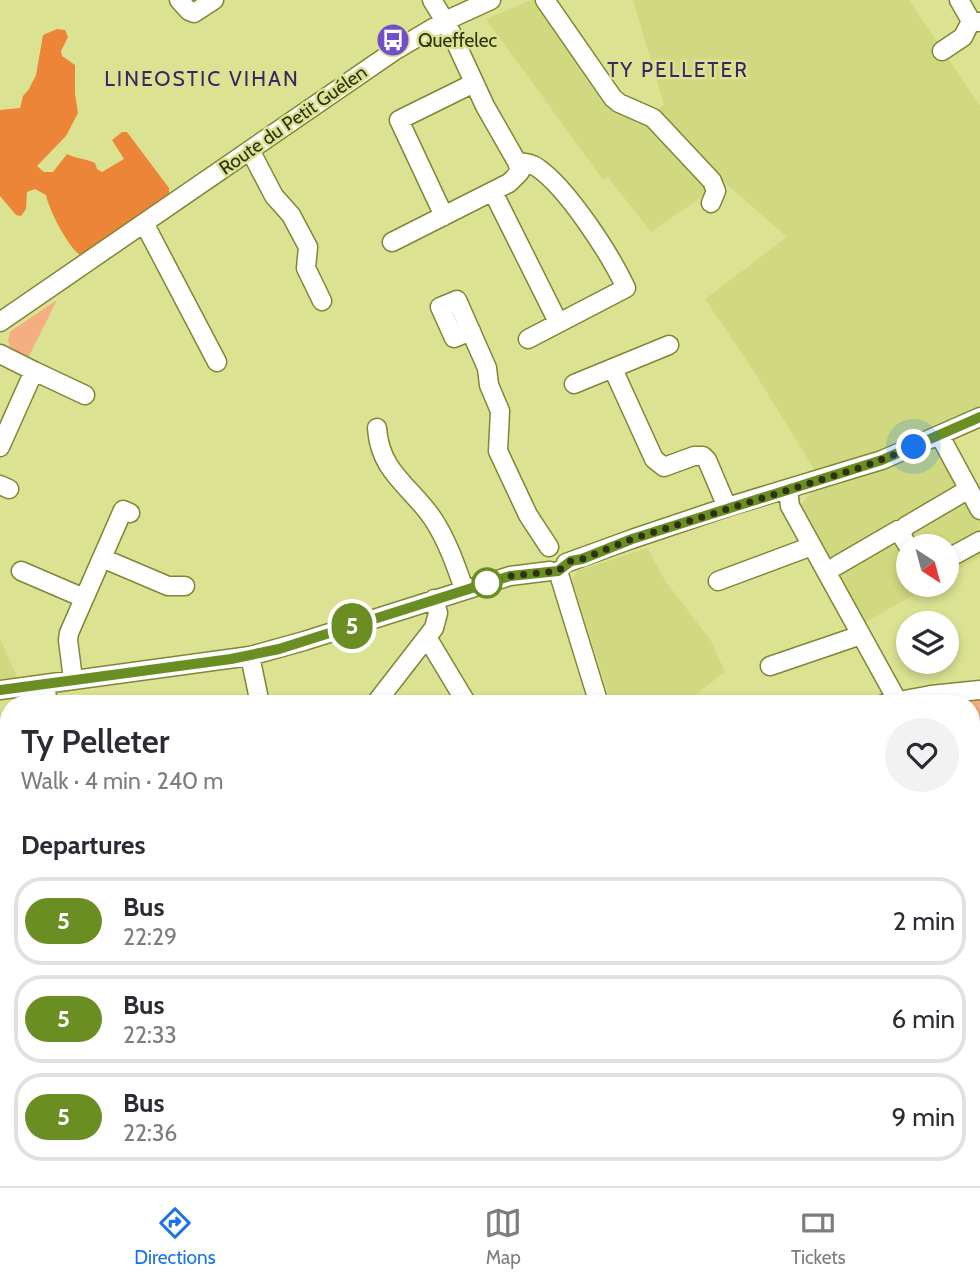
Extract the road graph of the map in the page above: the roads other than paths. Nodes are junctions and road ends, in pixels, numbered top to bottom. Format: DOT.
graph roads {
  1 [pos="179,0"];
  2 [pos="214,0"];
  3 [pos="432,0"];
  4 [pos="491,0"];
  5 [pos="545,0"];
  6 [pos="959,0"];
  7 [pos="445,21"];
  8 [pos="976,22"];
  9 [pos="942,51"];
  10 [pos="474,83"];
  11 [pos="250,150"];
  12 [pos="517,162"];
  13 [pos="493,192"];
  14 [pos="711,204"];
  15 [pos="444,216"];
  16 [pos="144,223"];
  17 [pos="393,242"];
  18 [pos="322,301"];
  19 [pos="0,322"];
  20 [pos="558,322"];
  21 [pos="471,331"];
  22 [pos="528,339"];
  23 [pos="669,345"];
  24 [pos="0,354"];
  25 [pos="217,362"];
  26 [pos="613,369"];
  27 [pos="34,371"];
  28 [pos="574,384"];
  29 [pos="85,396"];
  30 [pos="980,417"];
  31 [pos="377,428"];
  32 [pos="940,436"];
  33 [pos="0,447"];
  34 [pos="788,489"];
  35 [pos="974,499"];
  36 [pos="727,507"];
  37 [pos="121,509"];
  38 [pos="903,534"];
  39 [pos="896,540"];
  40 [pos="980,541"];
  41 [pos="812,547"];
  42 [pos="959,552"];
  43 [pos="102,558"];
  44 [pos="555,560"];
  45 [pos="836,566"];
  46 [pos="21,571"];
  47 [pos="718,581"];
  48 [pos="185,586"];
  49 [pos="464,589"];
  50 [pos="84,598"];
  51 [pos="434,599"];
  52 [pos="861,635"];
  53 [pos="428,639"];
  54 [pos="250,656"];
  55 [pos="771,666"];
  56 [pos="73,679"];
  57 [pos="45,684"];
  58 [pos="0,690"];
  59 [pos="47,695"];
  60 [pos="258,695"];
  61 [pos="381,695"];
  62 [pos="462,695"];
  63 [pos="596,695"];
  64 [pos="887,695"];
  1 -- 2 [label="street"];
  3 -- 7 [label="street"];
  4 -- 7 [label="street, Route du Petit Guélen"];
  5 -- 14 [label="street"];
  6 -- 8 [label="street"];
  7 -- 10 [label="street"];
  7 -- 11 [label="street, Route du Petit Guélen"];
  8 -- 9 [label="street"];
  10 -- 12 [label="street"];
  10 -- 15 [label="street"];
  11 -- 16 [label="street, Route du Petit Guélen"];
  11 -- 18 [label="street"];
  12 -- 13 [label="street"];
  12 -- 20 [label="street"];
  13 -- 15 [label="street"];
  13 -- 20 [label="street"];
  15 -- 17 [label="street"];
  16 -- 19 [label="street, Route du Petit Guélen"];
  16 -- 25 [label="street"];
  20 -- 22 [label="street"];
  21 -- 44 [label="street"];
  23 -- 26 [label="street"];
  24 -- 27 [label="street"];
  26 -- 28 [label="street"];
  26 -- 36 [label="street"];
  27 -- 29 [label="street"];
  27 -- 33 [label="street"];
  30 -- 32 [label="street"];
  31 -- 49 [label="street"];
  32 -- 34 [label="street"];
  32 -- 35 [label="street"];
  34 -- 36 [label="street"];
  34 -- 41 [label="street"];
  35 -- 38 [label="street"];
  36 -- 44 [label="street"];
  37 -- 43 [label="street"];
  39 -- 45 [label="street"];
  40 -- 42 [label="street"];
  41 -- 47 [label="street"];
  41 -- 52 [label="street"];
  43 -- 48 [label="street"];
  43 -- 50 [label="street"];
  44 -- 49 [label="street"];
  44 -- 63 [label="street"];
  46 -- 50 [label="street"];
  49 -- 51 [label="street"];
  50 -- 56 [label="street"];
  51 -- 53 [label="street"];
  51 -- 54 [label="street"];
  52 -- 55 [label="street"];
  52 -- 64 [label="street"];
  53 -- 61 [label="street"];
  53 -- 62 [label="street"];
  54 -- 56 [label="street"];
  54 -- 60 [label="street"];
  56 -- 57 [label="street"];
  57 -- 58 [label="street"];
  57 -- 59 [label="street"];
}
